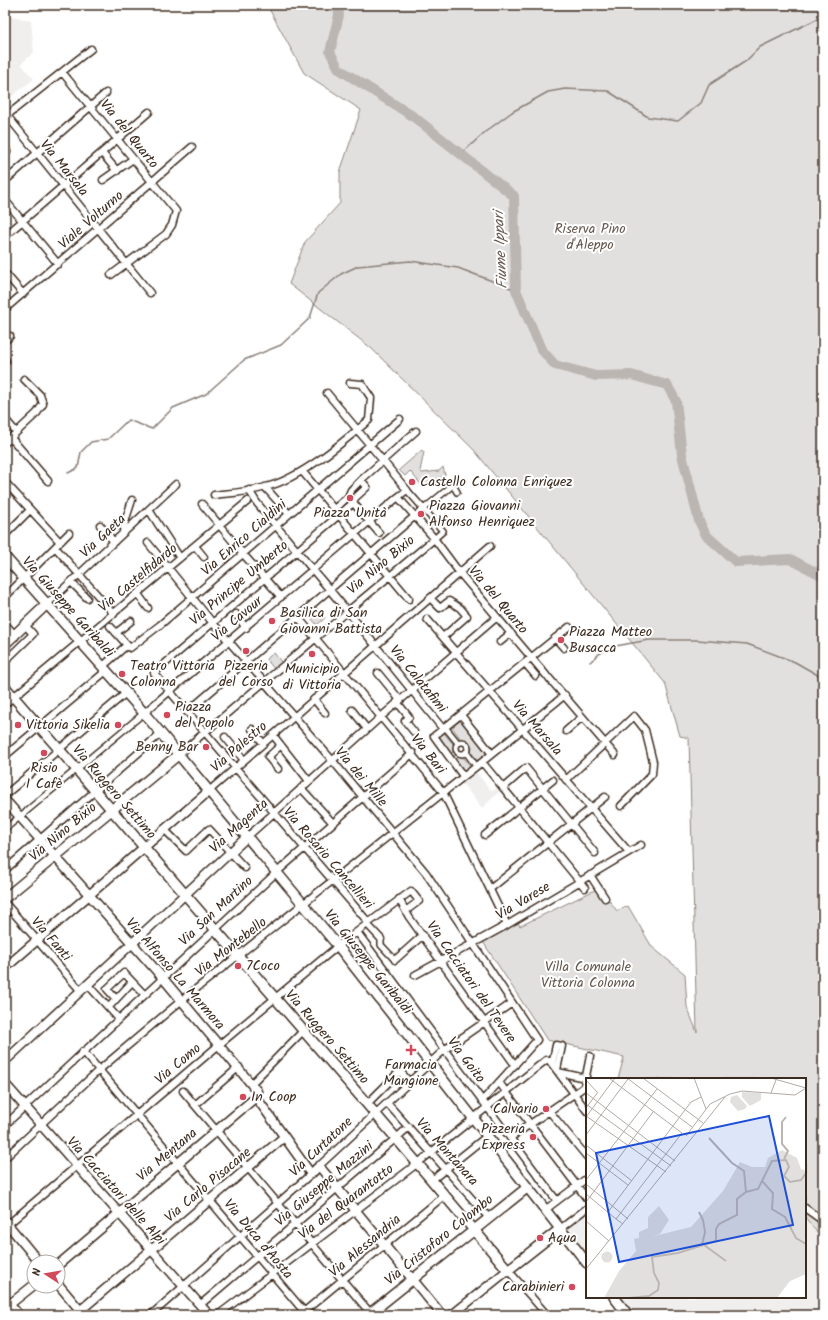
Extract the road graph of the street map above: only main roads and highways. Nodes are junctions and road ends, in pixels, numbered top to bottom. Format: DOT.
graph roads {
  1 [pos="5,558"];
  2 [pos="46,605"];
  3 [pos="5,626"];
  4 [pos="14,636"];
  5 [pos="5,644"];
  6 [pos="5,687"];
  7 [pos="178,756"];
  8 [pos="111,810"];
  9 [pos="5,898"];
  10 [pos="528,1188"];
  11 [pos="560,1229"];
  12 [pos="475,1230"];
  13 [pos="586,1262"];
  14 [pos="615,1298"];
  15 [pos="370,1314"];
  16 [pos="628,1315"];
  1 -- 2 [label="main road, Via Giuseppe Garibaldi"];
  2 -- 4 [label="main road"];
  2 -- 7 [label="main road, Via Giuseppe Garibaldi"];
  3 -- 4 [label="main road"];
  4 -- 5 [label="main road"];
  6 -- 8 [label="main road, Via Ruggero Settimo"];
  7 -- 8 [label="main road, Via Nino Bixio"];
  7 -- 10 [label="main road, Via Giuseppe Garibaldi"];
  8 -- 9 [label="main road, Via Nino Bixio"];
  8 -- 12 [label="main road, Via Ruggero Settimo"];
  10 -- 11 [label="main road, Via Giuseppe Garibaldi"];
  10 -- 12 [label="main road, Via Cristoforo Colombo"];
  11 -- 12 [label="main road, Via Ruggero Settimo"];
  11 -- 13 [label="main road, Via Giuseppe Garibaldi"];
  12 -- 15 [label="main road, Via Cristoforo Colombo"];
  14 -- 16 [label="main road"];
}
